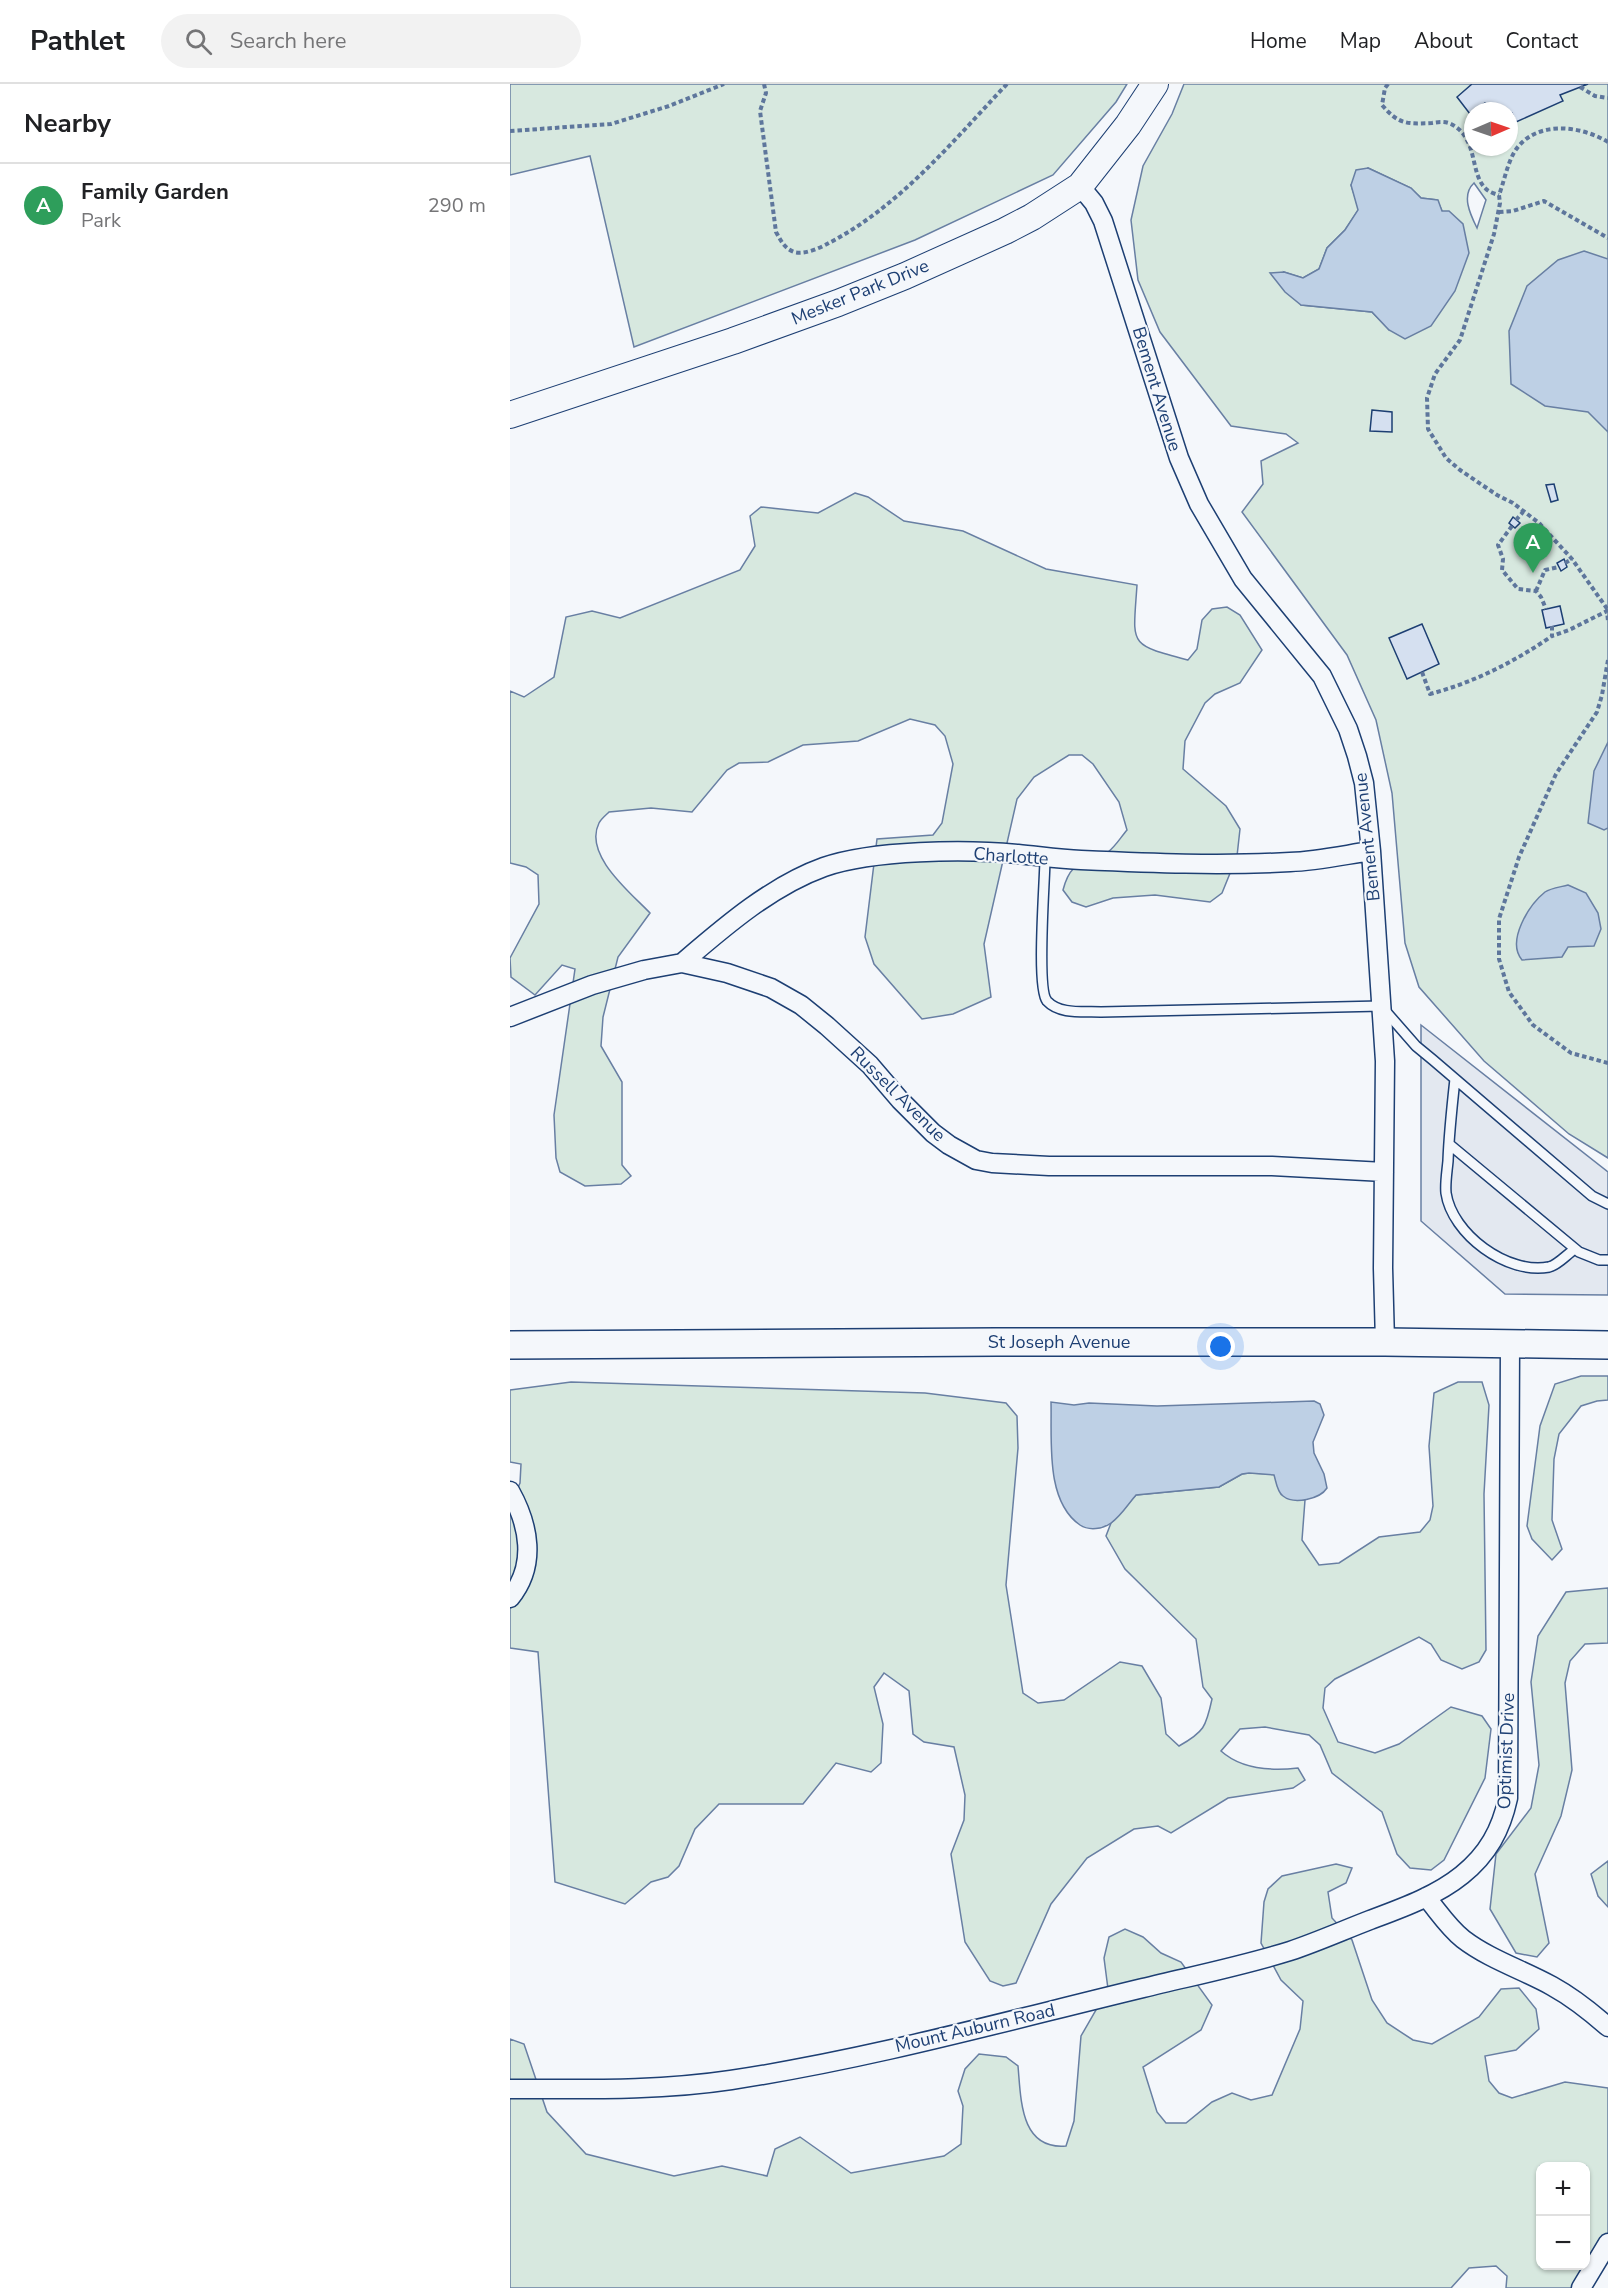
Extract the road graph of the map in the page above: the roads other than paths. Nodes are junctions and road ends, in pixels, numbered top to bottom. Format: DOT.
graph roads {
  1 [pos="1155,84"];
  2 [pos="1080,186"];
  3 [pos="510,415"];
  4 [pos="1371,851"];
  5 [pos="1045,858"];
  6 [pos="681,963"];
  7 [pos="1381,1006"];
  8 [pos="510,1017"];
  9 [pos="1455,1079"];
  10 [pos="1449,1144"];
  11 [pos="1384,1172"];
  12 [pos="1608,1204"];
  13 [pos="1575,1249"];
  14 [pos="1608,1260"];
  15 [pos="1385,1342"];
  16 [pos="1510,1344"];
  17 [pos="510,1345"];
  18 [pos="1608,1345"];
  19 [pos="510,1491"];
  20 [pos="510,1598"];
  21 [pos="1426,1897"];
  22 [pos="1608,2027"];
  23 [pos="510,2089"];
  24 [pos="1608,2243"];
  25 [pos="1581,2288"];
  1 -- 2 [label="street, Mesker Park Drive"];
  2 -- 3 [label="street, Mesker Park Drive"];
  2 -- 4 [label="street, Bement Avenue"];
  4 -- 5 [label="street, Charlotte"];
  4 -- 7 [label="street, Bement Avenue"];
  5 -- 6 [label="street, Charlotte"];
  5 -- 7 [label="lane"];
  6 -- 8 [label="street, Russell Avenue"];
  6 -- 11 [label="street, Russell Avenue"];
  7 -- 9 [label="lane"];
  7 -- 11 [label="street, Bement Avenue"];
  9 -- 10 [label="lane"];
  9 -- 12 [label="lane"];
  10 -- 13 [label="lane"];
  10 -- 13 [label="lane"];
  11 -- 15 [label="street, Bement Avenue"];
  13 -- 14 [label="lane"];
  15 -- 16 [label="main road, St Joseph Avenue"];
  15 -- 17 [label="main road, St Joseph Avenue"];
  16 -- 18 [label="main road, St Joseph Avenue"];
  16 -- 21 [label="street, Optimist Drive"];
  19 -- 20 [label="street"];
  21 -- 22 [label="street"];
  21 -- 23 [label="street, Mount Auburn Road"];
  24 -- 25 [label="street"];
}
